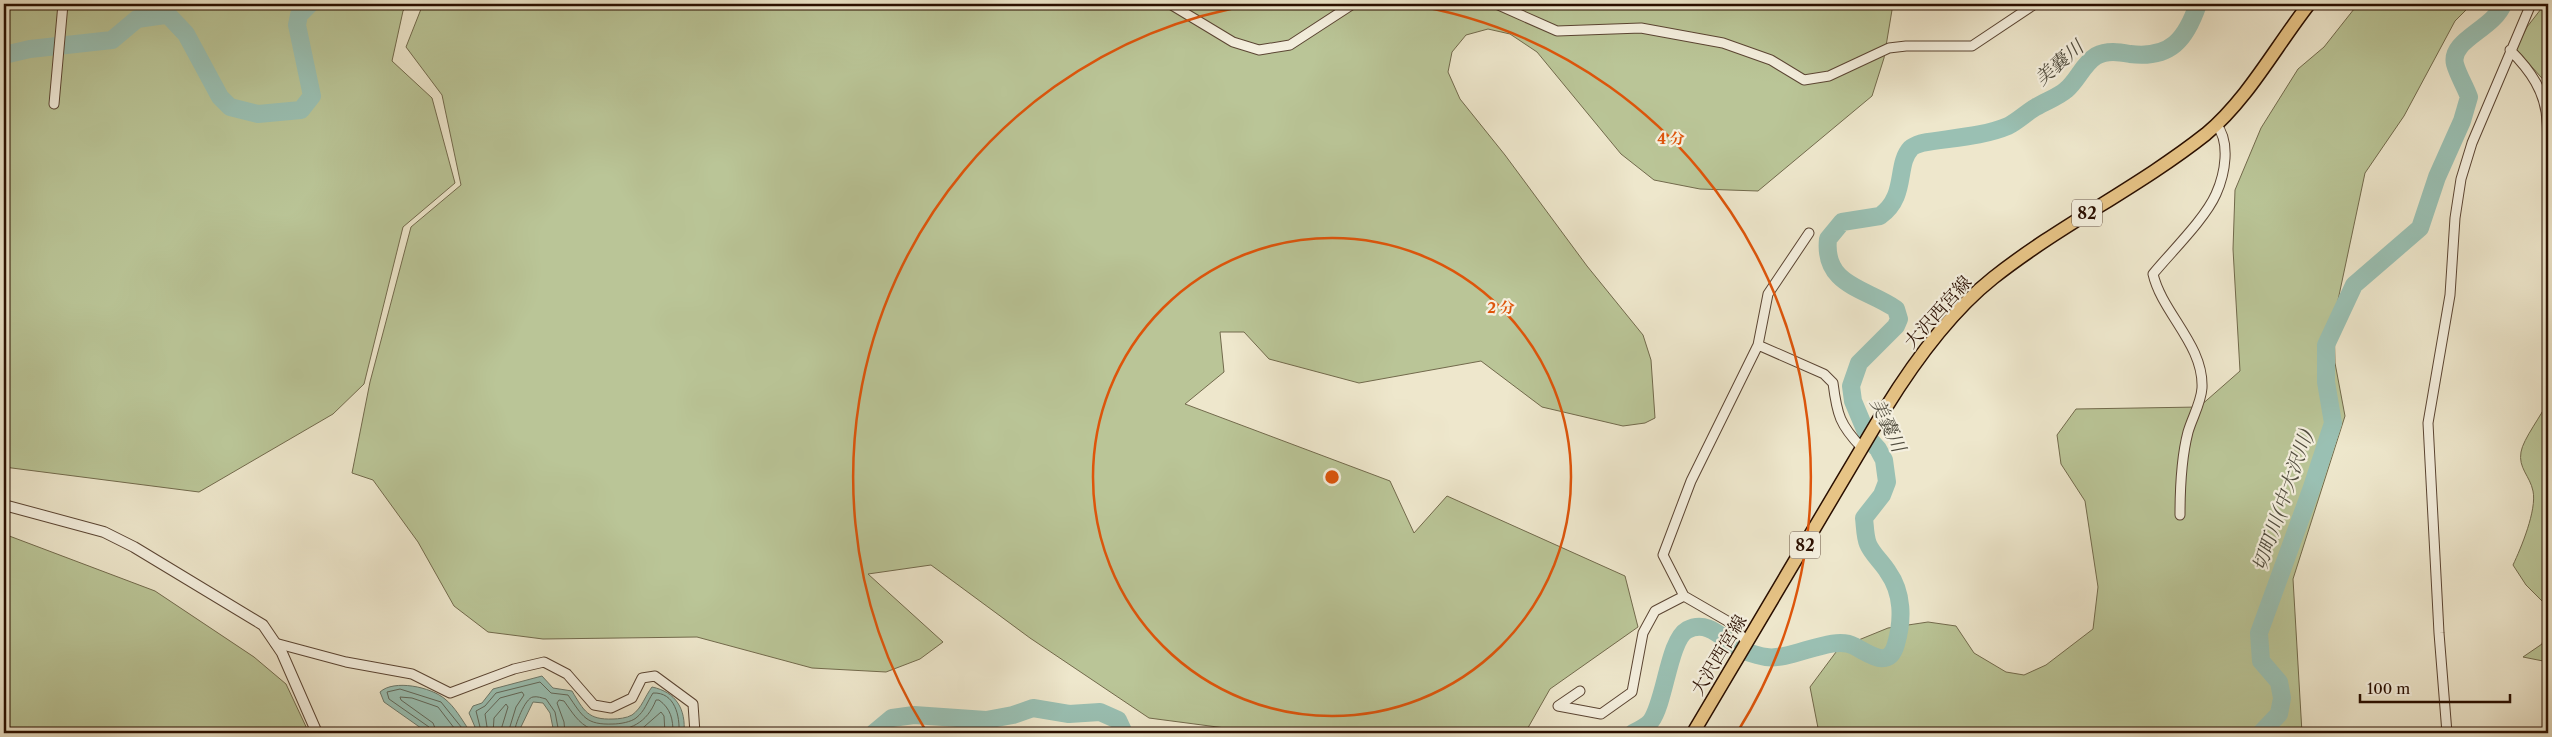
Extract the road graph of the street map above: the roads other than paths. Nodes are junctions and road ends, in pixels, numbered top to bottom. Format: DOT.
graph roads {
  1 [pos="63,4"];
  2 [pos="1170,4"];
  3 [pos="1353,4"];
  4 [pos="1496,4"];
  5 [pos="2035,4"];
  6 [pos="2309,4"];
  7 [pos="2531,4"];
  8 [pos="2510,50"];
  9 [pos="54,104"];
  10 [pos="2216,124"];
  11 [pos="2548,150"];
  12 [pos="1809,233"];
  13 [pos="1758,345"];
  14 [pos="1863,447"];
  15 [pos="4,505"];
  16 [pos="2180,515"];
  17 [pos="1684,596"];
  18 [pos="275,643"];
  19 [pos="1747,644"];
  20 [pos="1580,691"];
  21 [pos="317,733"];
  22 [pos="695,733"];
  23 [pos="1693,733"];
  24 [pos="2447,733"];
  1 -- 9 [label="street"];
  2 -- 3 [label="street"];
  4 -- 5 [label="street"];
  6 -- 10 [label="main road, 大沢西宮線 / 82"];
  7 -- 8 [label="street"];
  8 -- 11 [label="street"];
  8 -- 24 [label="street"];
  10 -- 14 [label="main road, 大沢西宮線 / 82"];
  10 -- 16 [label="street"];
  12 -- 13 [label="street"];
  13 -- 14 [label="street"];
  13 -- 17 [label="street"];
  14 -- 19 [label="main road, 大沢西宮線 / 82"];
  15 -- 18 [label="street"];
  17 -- 19 [label="street"];
  17 -- 20 [label="street"];
  18 -- 21 [label="street"];
  18 -- 22 [label="street"];
  19 -- 23 [label="main road, 大沢西宮線 / 82"];
}
